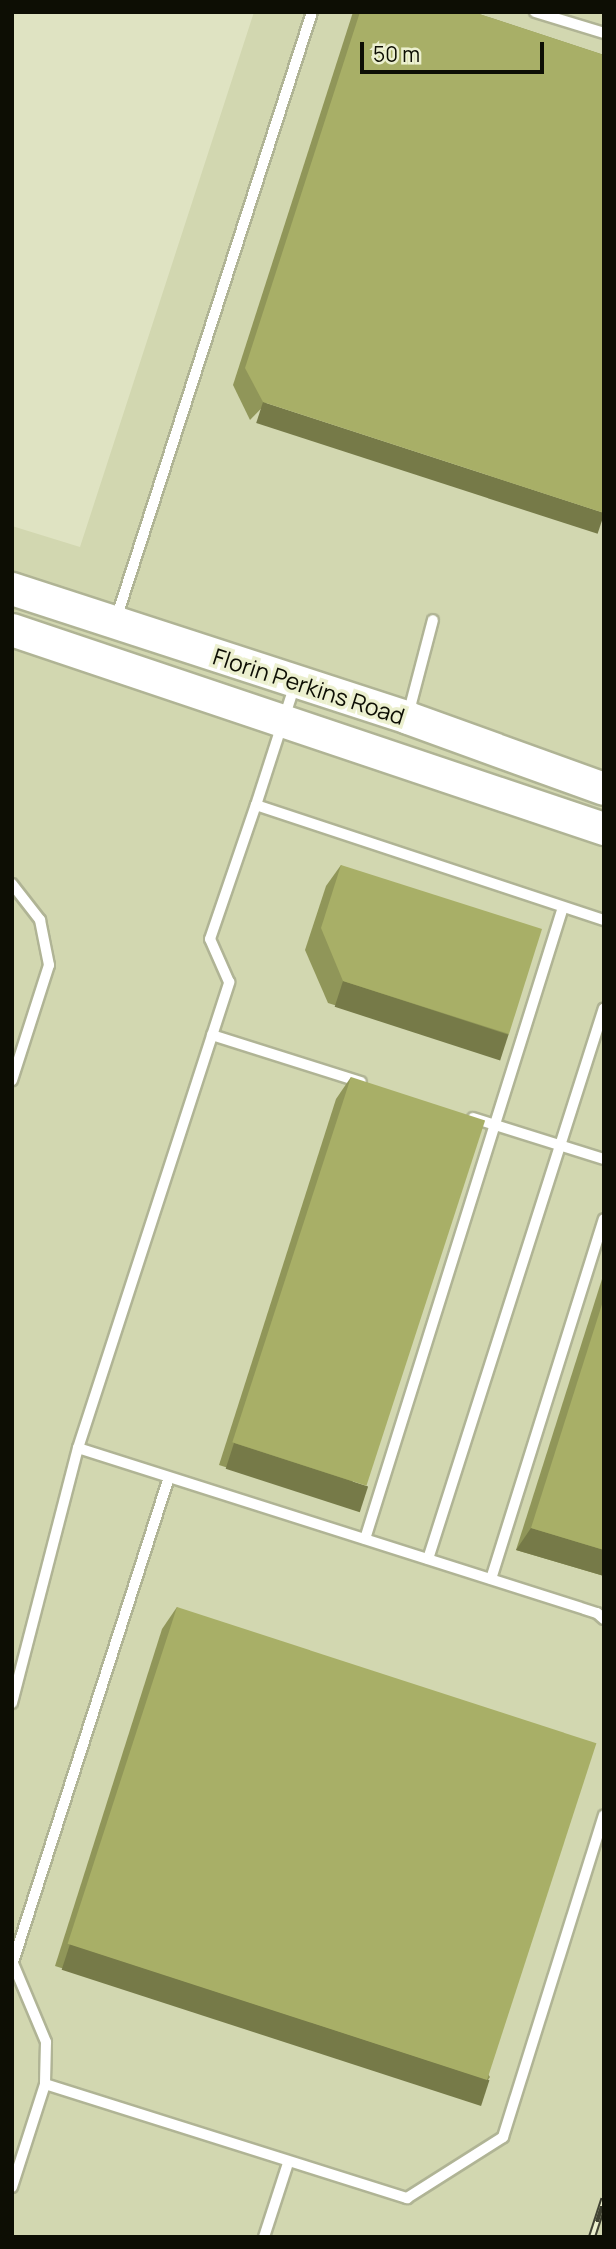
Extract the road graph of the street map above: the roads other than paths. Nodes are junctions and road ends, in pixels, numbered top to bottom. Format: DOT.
graph roads {
  1 [pos="312,12"];
  2 [pos="535,12"];
  3 [pos="604,33"];
  4 [pos="12,589"];
  5 [pos="433,620"];
  6 [pos="115,621"];
  7 [pos="12,630"];
  8 [pos="296,683"];
  9 [pos="284,718"];
  10 [pos="408,718"];
  11 [pos="604,789"];
  12 [pos="256,804"];
  13 [pos="604,829"];
  14 [pos="12,884"];
  15 [pos="563,907"];
  16 [pos="604,920"];
  17 [pos="604,1008"];
  18 [pos="212,1035"];
  19 [pos="12,1080"];
  20 [pos="379,1088"];
  21 [pos="456,1112"];
  22 [pos="495,1125"];
  23 [pos="560,1145"];
  24 [pos="604,1159"];
  25 [pos="604,1219"];
  26 [pos="78,1448"];
  27 [pos="169,1477"];
  28 [pos="365,1539"];
  29 [pos="428,1559"];
  30 [pos="491,1579"];
  31 [pos="604,1619"];
  32 [pos="12,1703"];
  33 [pos="604,1815"];
  34 [pos="12,1961"];
  35 [pos="44,2084"];
  36 [pos="288,2164"];
  37 [pos="12,2187"];
  38 [pos="264,2237"];
  1 -- 6 [label="lane"];
  2 -- 3 [label="lane"];
  4 -- 6 [label="main road, Florin Perkins Road"];
  5 -- 10 [label="lane"];
  6 -- 8 [label="main road, Florin Perkins Road"];
  7 -- 9 [label="main road, Florin Perkins Road"];
  8 -- 9 [label="lane"];
  8 -- 10 [label="main road, Florin Perkins Road"];
  9 -- 12 [label="lane"];
  9 -- 13 [label="main road, Florin Perkins Road"];
  10 -- 11 [label="main road, Florin Perkins Road"];
  12 -- 15 [label="lane"];
  12 -- 18 [label="lane"];
  14 -- 19 [label="lane"];
  15 -- 16 [label="lane"];
  15 -- 22 [label="lane"];
  17 -- 23 [label="lane"];
  18 -- 20 [label="lane"];
  18 -- 26 [label="lane"];
  21 -- 22 [label="lane"];
  22 -- 23 [label="lane"];
  22 -- 28 [label="lane"];
  23 -- 24 [label="lane"];
  23 -- 29 [label="lane"];
  25 -- 30 [label="lane"];
  26 -- 27 [label="lane"];
  26 -- 32 [label="lane"];
  27 -- 28 [label="lane"];
  27 -- 34 [label="lane"];
  28 -- 29 [label="lane"];
  29 -- 30 [label="lane"];
  30 -- 31 [label="lane"];
  33 -- 36 [label="lane"];
  34 -- 35 [label="lane"];
  35 -- 36 [label="lane"];
  35 -- 37 [label="lane"];
  36 -- 38 [label="lane"];
}
